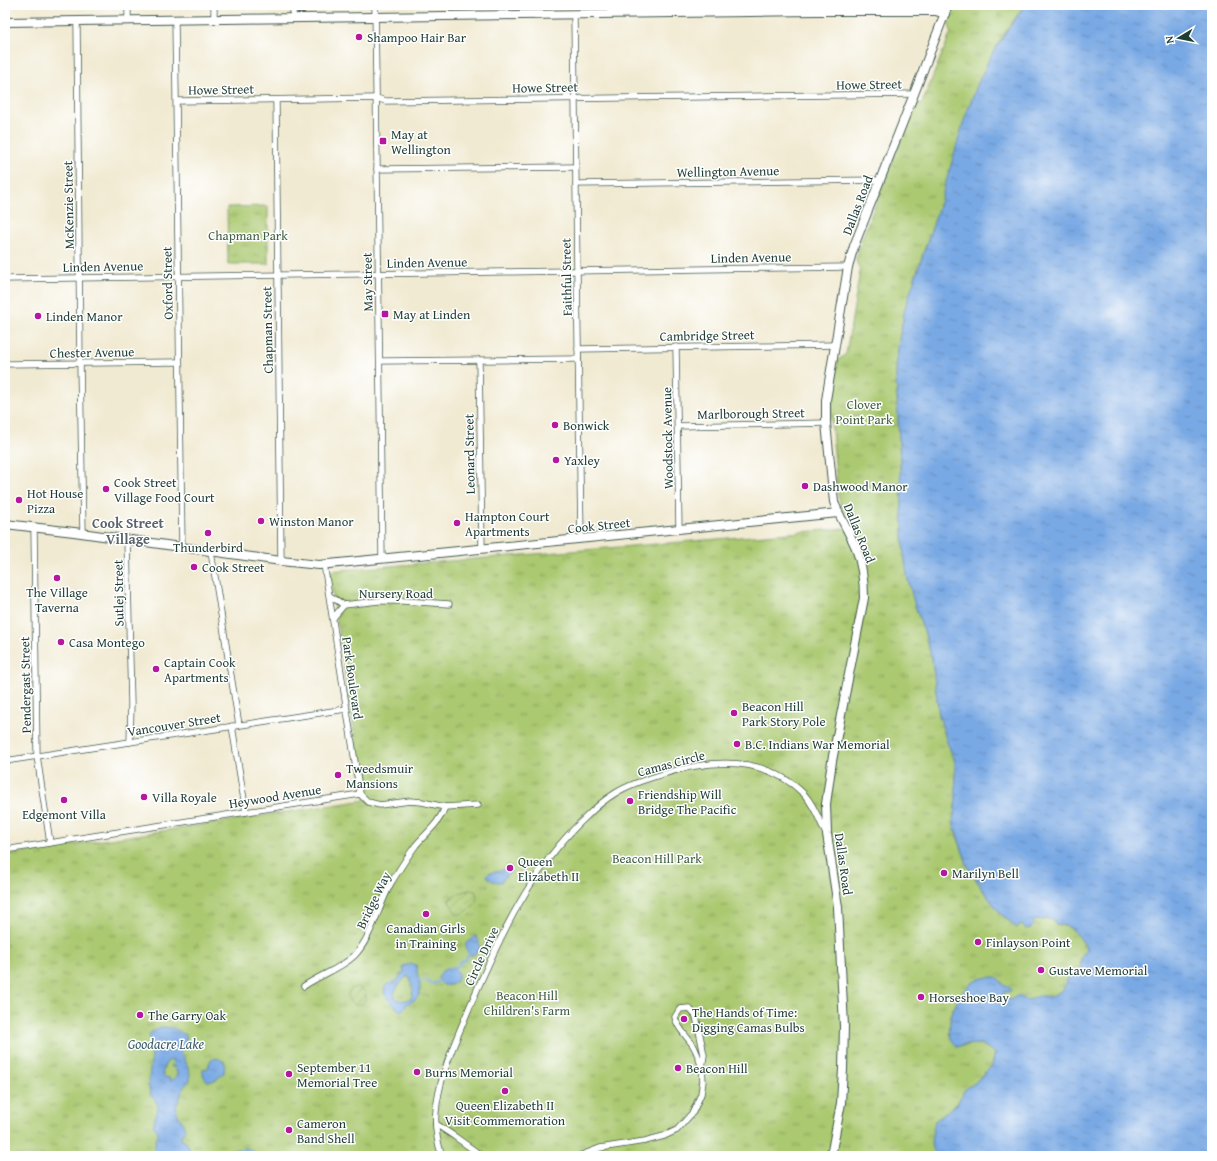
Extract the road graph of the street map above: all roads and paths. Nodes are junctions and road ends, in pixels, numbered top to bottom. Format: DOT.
graph roads {
  1 [pos="128,5"];
  2 [pos="214,5"];
  3 [pos="293,5"];
  4 [pos="375,5"];
  5 [pos="948,5"];
  6 [pos="815,8"];
  7 [pos="884,8"];
  8 [pos="721,9"];
  9 [pos="945,14"];
  10 [pos="574,15"];
  11 [pos="293,18"];
  12 [pos="375,18"];
  13 [pos="214,19"];
  14 [pos="128,20"];
  15 [pos="175,20"];
  16 [pos="77,21"];
  17 [pos="5,22"];
  18 [pos="914,94"];
  19 [pos="376,98"];
  20 [pos="575,98"];
  21 [pos="276,100"];
  22 [pos="176,101"];
  23 [pos="576,167"];
  24 [pos="377,169"];
  25 [pos="879,180"];
  26 [pos="576,184"];
  27 [pos="848,267"];
  28 [pos="576,271"];
  29 [pos="378,274"];
  30 [pos="278,275"];
  31 [pos="178,276"];
  32 [pos="79,278"];
  33 [pos="5,279"];
  34 [pos="836,345"];
  35 [pos="676,347"];
  36 [pos="578,349"];
  37 [pos="578,359"];
  38 [pos="479,360"];
  39 [pos="380,361"];
  40 [pos="179,362"];
  41 [pos="80,363"];
  42 [pos="5,364"];
  43 [pos="826,423"];
  44 [pos="678,426"];
  45 [pos="838,513"];
  46 [pos="5,524"];
  47 [pos="34,527"];
  48 [pos="679,529"];
  49 [pos="83,533"];
  50 [pos="581,538"];
  51 [pos="128,540"];
  52 [pos="182,546"];
  53 [pos="482,548"];
  54 [pos="211,552"];
  55 [pos="382,559"];
  56 [pos="281,561"];
  57 [pos="324,564"];
  58 [pos="330,596"];
  59 [pos="449,604"];
  60 [pos="344,605"];
  61 [pos="333,618"];
  62 [pos="346,709"];
  63 [pos="235,725"];
  64 [pos="130,742"];
  65 [pos="36,756"];
  66 [pos="5,761"];
  67 [pos="360,794"];
  68 [pos="612,795"];
  69 [pos="478,805"];
  70 [pos="445,807"];
  71 [pos="246,812"];
  72 [pos="826,834"];
  73 [pos="50,843"];
  74 [pos="5,850"];
  75 [pos="304,986"];
  76 [pos="702,1068"];
  77 [pos="436,1124"];
  78 [pos="442,1156"];
  79 [pos="482,1156"];
  80 [pos="579,1156"];
  81 [pos="831,1156"];
  1 -- 14 [label="street"];
  2 -- 13 [label="street"];
  3 -- 11 [label="street"];
  4 -- 12 [label="street, May Street"];
  5 -- 9 [label="main road, Dallas Road"];
  6 -- 7 [label="main road"];
  6 -- 8 [label="main road"];
  7 -- 9 [label="main road"];
  8 -- 10 [label="main road"];
  9 -- 18 [label="main road, Dallas Road"];
  10 -- 12 [label="main road"];
  10 -- 20 [label="street, Faithful Street"];
  11 -- 12 [label="main road"];
  11 -- 13 [label="main road"];
  12 -- 19 [label="street, May Street"];
  13 -- 15 [label="main road"];
  14 -- 15 [label="main road"];
  14 -- 16 [label="main road"];
  15 -- 22 [label="street, Oxford Street"];
  16 -- 17 [label="main road"];
  16 -- 32 [label="street, McKenzie Street"];
  18 -- 20 [label="street, Howe Street"];
  18 -- 25 [label="main road, Dallas Road"];
  19 -- 20 [label="street, Howe Street"];
  19 -- 21 [label="street, Howe Street"];
  19 -- 24 [label="street, May Street"];
  20 -- 23 [label="street, Faithful Street"];
  21 -- 22 [label="street, Howe Street"];
  21 -- 30 [label="street, Chapman Street"];
  22 -- 31 [label="street, Oxford Street"];
  23 -- 24 [label="street"];
  23 -- 26 [label="street, Faithful Street"];
  24 -- 29 [label="street, May Street"];
  25 -- 26 [label="street, Wellington Avenue"];
  25 -- 27 [label="main road, Dallas Road"];
  26 -- 28 [label="street, Faithful Street"];
  27 -- 28 [label="street, Linden Avenue"];
  27 -- 34 [label="main road, Dallas Road"];
  28 -- 29 [label="street, Linden Avenue"];
  28 -- 36 [label="street, Faithful Street"];
  29 -- 30 [label="street, Linden Avenue"];
  29 -- 39 [label="street, May Street"];
  30 -- 31 [label="street, Linden Avenue"];
  30 -- 56 [label="street, Chapman Street"];
  31 -- 32 [label="street, Linden Avenue"];
  31 -- 40 [label="street, Oxford Street"];
  32 -- 33 [label="street, Linden Avenue"];
  32 -- 41 [label="street, McKenzie Street"];
  34 -- 35 [label="street, Cambridge Street"];
  34 -- 43 [label="main road, Dallas Road"];
  35 -- 36 [label="street, Cambridge Street"];
  35 -- 44 [label="street, Woodstock Avenue"];
  36 -- 37 [label="street, Faithful Street"];
  37 -- 38 [label="street"];
  37 -- 50 [label="street, Faithful Street"];
  38 -- 39 [label="street"];
  38 -- 53 [label="street, Leonard Street"];
  39 -- 55 [label="street, May Street"];
  40 -- 41 [label="street, Chester Avenue"];
  40 -- 52 [label="street, Oxford Street"];
  41 -- 42 [label="street, Chester Avenue"];
  41 -- 49 [label="street, McKenzie Street"];
  43 -- 44 [label="street, Marlborough Street"];
  43 -- 45 [label="main road, Dallas Road"];
  44 -- 48 [label="street, Woodstock Avenue"];
  45 -- 48 [label="main road, Cook Street"];
  45 -- 72 [label="main road, Dallas Road"];
  46 -- 47 [label="main road, Cook Street"];
  47 -- 49 [label="main road, Cook Street"];
  47 -- 65 [label="street, Pendergast Street"];
  48 -- 50 [label="main road, Cook Street"];
  49 -- 51 [label="main road, Cook Street"];
  50 -- 53 [label="main road, Cook Street"];
  51 -- 52 [label="main road, Cook Street"];
  51 -- 64 [label="street, Sutlej Street"];
  52 -- 54 [label="main road, Cook Street"];
  53 -- 55 [label="main road, Cook Street"];
  54 -- 56 [label="main road, Cook Street"];
  54 -- 63 [label="street"];
  55 -- 57 [label="main road, Cook Street"];
  56 -- 57 [label="main road, Cook Street"];
  57 -- 58 [label="street, Park Boulevard"];
  58 -- 60 [label="street, Nursery Road"];
  58 -- 61 [label="street, Park Boulevard"];
  59 -- 60 [label="street, Nursery Road"];
  60 -- 61 [label="street, Nursery Road"];
  61 -- 62 [label="street, Park Boulevard"];
  62 -- 63 [label="street, Vancouver Street"];
  62 -- 67 [label="street, Park Boulevard"];
  63 -- 64 [label="street, Vancouver Street"];
  63 -- 71 [label="street"];
  64 -- 65 [label="street, Vancouver Street"];
  65 -- 66 [label="street, Vancouver Street"];
  65 -- 73 [label="street, Pendergast Street"];
  67 -- 70 [label="street"];
  67 -- 71 [label="street, Heywood Avenue"];
  68 -- 72 [label="street, Camas Circle"];
  68 -- 77 [label="street, Circle Drive"];
  69 -- 70 [label="street"];
  70 -- 75 [label="street, Bridge Way"];
  71 -- 73 [label="street, Heywood Avenue"];
  72 -- 81 [label="main road, Dallas Road"];
  73 -- 74 [label="street, Heywood Avenue"];
  76 -- 76 [label="street"];
  76 -- 80 [label="street"];
  77 -- 78 [label="street, Circle Drive"];
  77 -- 79 [label="street"];
}
